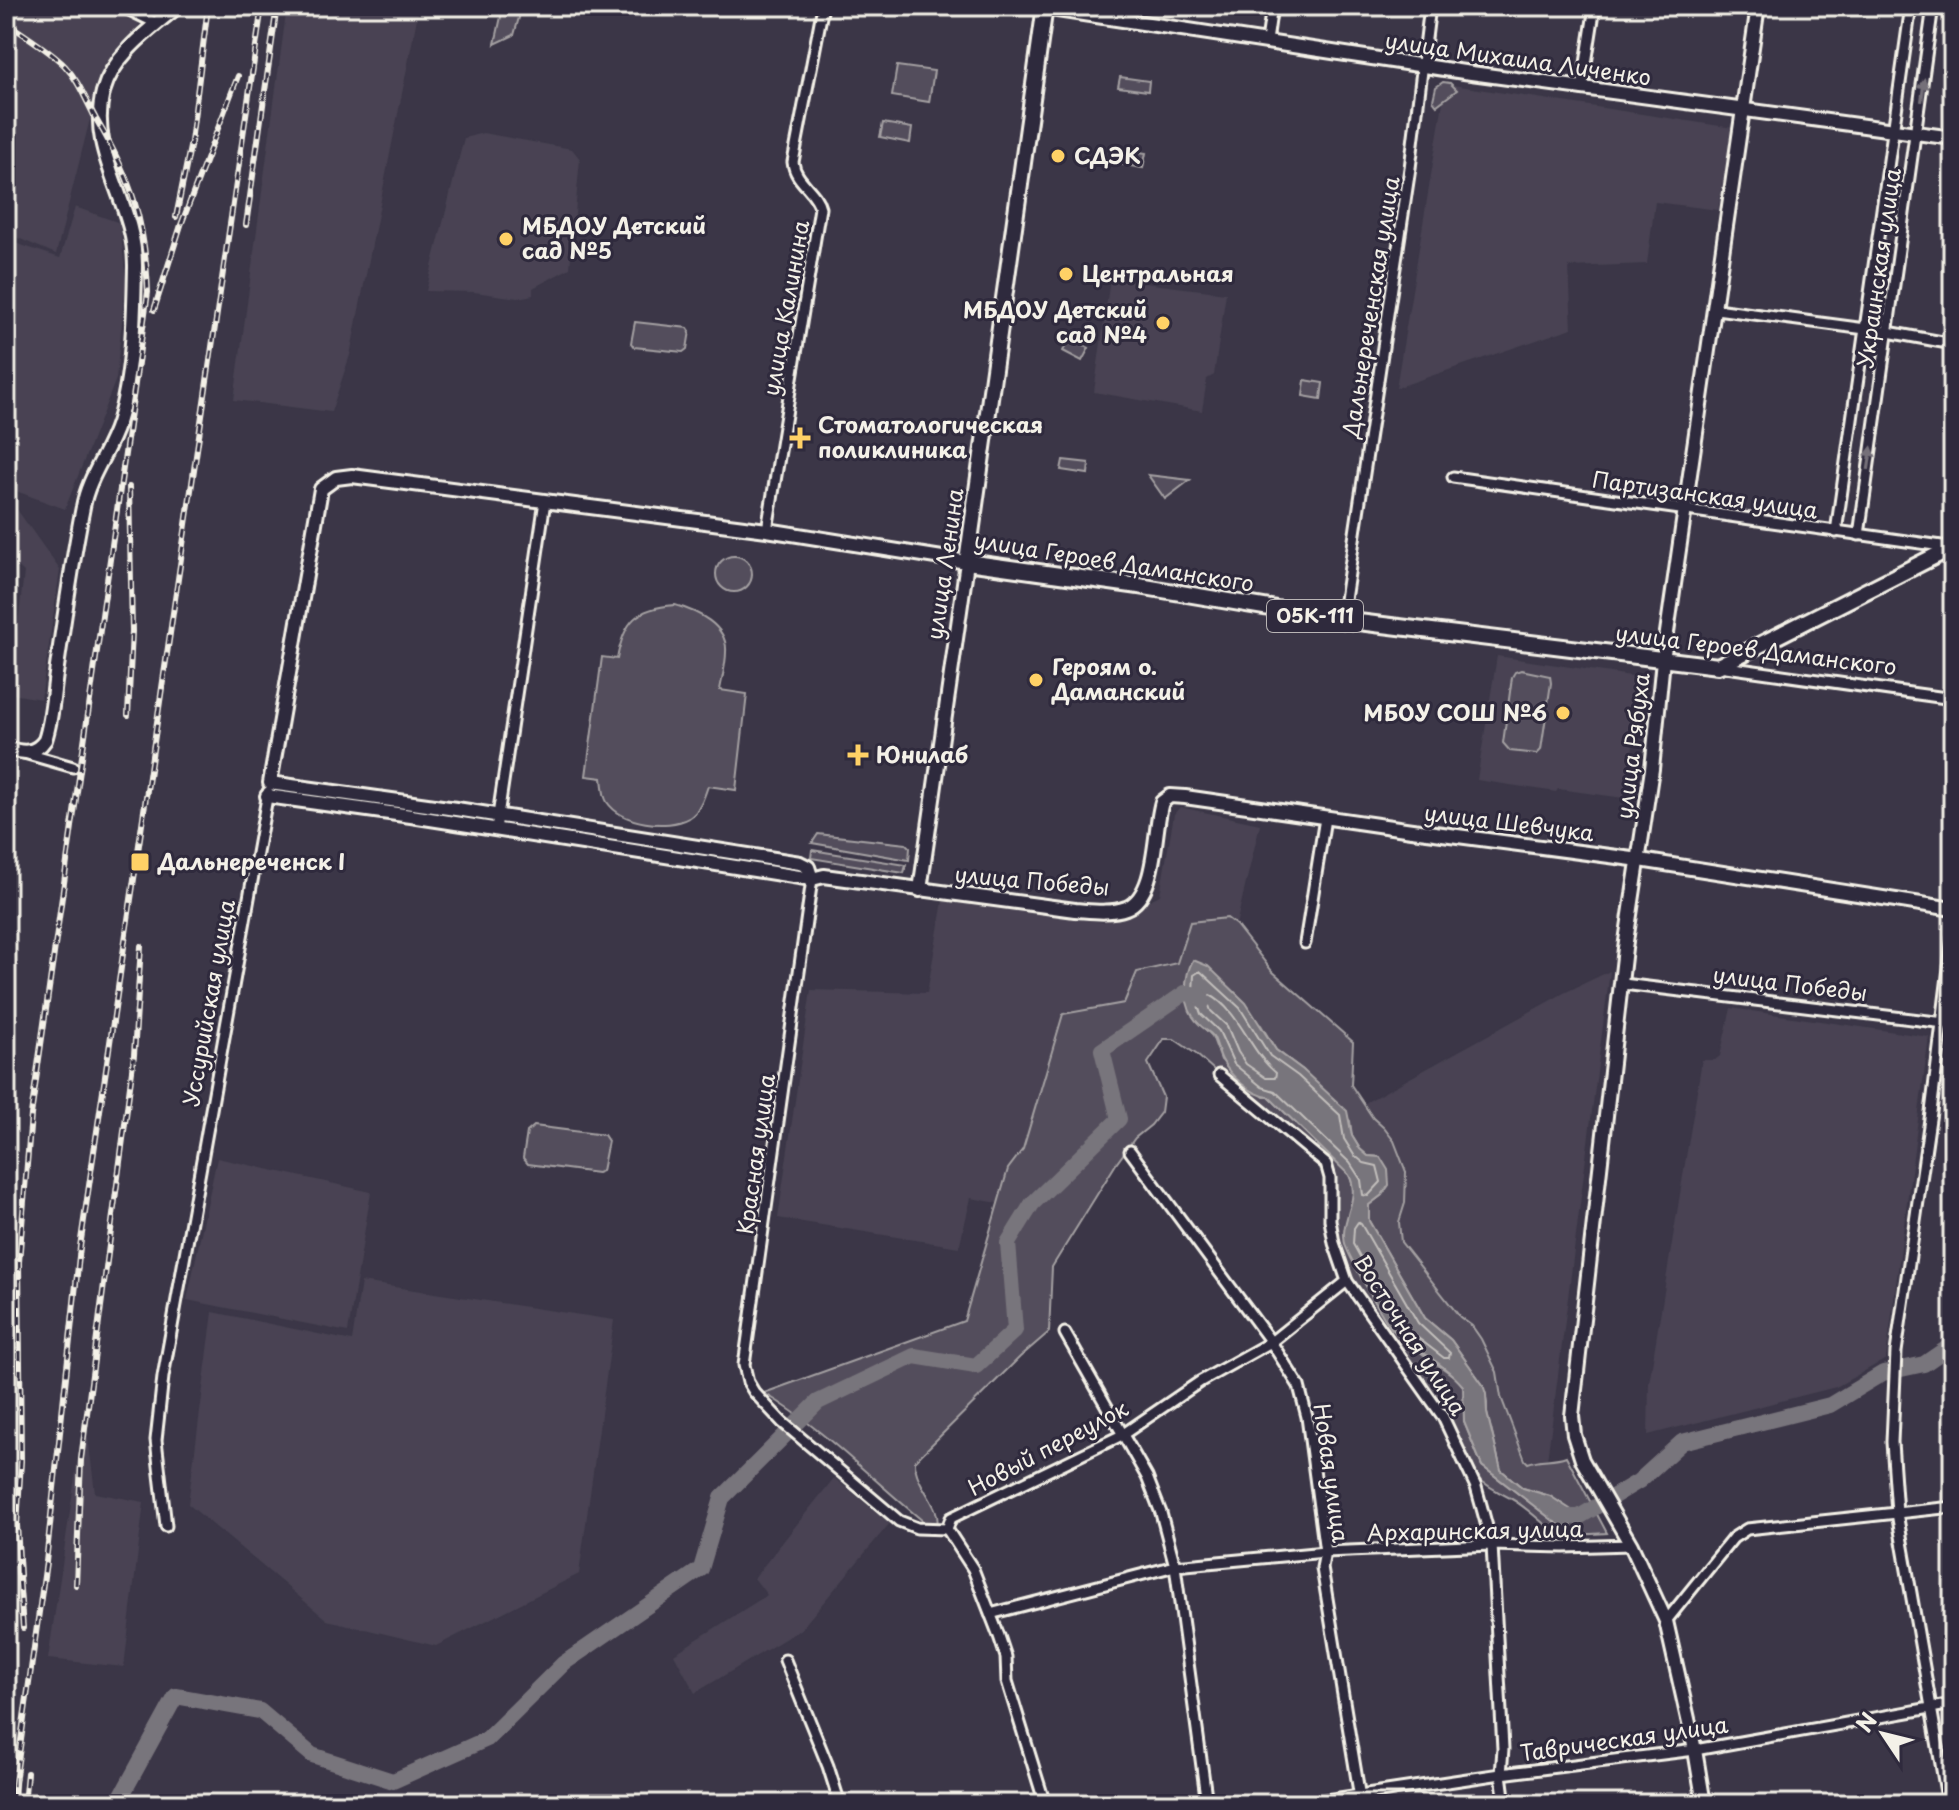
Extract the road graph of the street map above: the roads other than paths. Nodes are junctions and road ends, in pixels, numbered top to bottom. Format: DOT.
graph roads {
  1 [pos="121,6"];
  2 [pos="178,6"];
  3 [pos="823,6"];
  4 [pos="1272,6"];
  5 [pos="1430,6"];
  6 [pos="1595,6"];
  7 [pos="1758,6"];
  8 [pos="1911,6"];
  9 [pos="1933,6"];
  10 [pos="1040,7"];
  11 [pos="156,23"];
  12 [pos="1267,41"];
  13 [pos="1421,65"];
  14 [pos="1582,89"];
  15 [pos="1744,111"];
  16 [pos="1894,130"];
  17 [pos="1917,133"];
  18 [pos="1953,138"];
  19 [pos="1716,309"];
  20 [pos="1866,329"];
  21 [pos="1888,332"];
  22 [pos="1953,344"];
  23 [pos="1453,477"];
  24 [pos="321,489"];
  25 [pos="545,501"];
  26 [pos="1687,511"];
  27 [pos="767,530"];
  28 [pos="1836,532"];
  29 [pos="1859,535"];
  30 [pos="1953,548"];
  31 [pos="967,562"];
  32 [pos="1343,613"];
  33 [pos="1663,660"];
  34 [pos="1718,666"];
  35 [pos="1953,699"];
  36 [pos="6,748"];
  37 [pos="21,752"];
  38 [pos="73,767"];
  39 [pos="268,790"];
  40 [pos="1160,807"];
  41 [pos="1325,818"];
  42 [pos="497,822"];
  43 [pos="1640,860"];
  44 [pos="812,879"];
  45 [pos="920,890"];
  46 [pos="1953,909"];
  47 [pos="1953,936"];
  48 [pos="1305,943"];
  49 [pos="1623,984"];
  50 [pos="1942,1022"];
  51 [pos="1953,1024"];
  52 [pos="1219,1075"];
  53 [pos="1130,1151"];
  54 [pos="1347,1281"];
  55 [pos="1065,1333"];
  56 [pos="1271,1342"];
  57 [pos="1122,1435"];
  58 [pos="1953,1507"];
  59 [pos="1897,1513"];
  60 [pos="166,1526"];
  61 [pos="947,1529"];
  62 [pos="1492,1545"];
  63 [pos="1631,1545"];
  64 [pos="1325,1552"];
  65 [pos="1175,1566"];
  66 [pos="990,1614"];
  67 [pos="1666,1621"];
  68 [pos="785,1660"];
  69 [pos="1953,1704"];
  70 [pos="1933,1708"];
  71 [pos="1695,1750"];
  72 [pos="1501,1774"];
  73 [pos="1361,1800"];
  74 [pos="840,1804"];
  75 [pos="1045,1804"];
  76 [pos="1207,1804"];
  77 [pos="1299,1804"];
  78 [pos="1505,1804"];
  79 [pos="1704,1804"];
  80 [pos="1948,1804"];
  1 -- 11 [label="street"];
  2 -- 11 [label="main road"];
  3 -- 27 [label="street, улица Калинина"];
  4 -- 12 [label="street"];
  5 -- 13 [label="street, Дальнереченская улица"];
  6 -- 14 [label="street"];
  7 -- 15 [label="main road, улица Рябуха"];
  8 -- 16 [label="street"];
  17 -- 9 [label="street, Украинская улица, one-way"];
  10 -- 12 [label="main road, улица Михаила Личенко"];
  10 -- 31 [label="main road, улица Ленина"];
  11 -- 37 [label="main road"];
  12 -- 13 [label="main road, улица Михаила Личенко"];
  13 -- 14 [label="main road, улица Михаила Личенко"];
  13 -- 32 [label="street, Дальнереченская улица"];
  14 -- 15 [label="main road, улица Михаила Личенко"];
  15 -- 16 [label="main road, улица Михаила Личенко"];
  15 -- 19 [label="main road, улица Рябуха"];
  16 -- 17 [label="main road, улица Михаила Личенко"];
  16 -- 20 [label="street"];
  17 -- 18 [label="main road, улица Михаила Личенко"];
  17 -- 21 [label="street, Украинская улица"];
  19 -- 20 [label="street"];
  19 -- 26 [label="main road, улица Рябуха"];
  20 -- 21 [label="street"];
  20 -- 28 [label="street"];
  21 -- 22 [label="street"];
  29 -- 21 [label="street, Украинская улица, one-way"];
  23 -- 26 [label="street, Партизанская улица"];
  24 -- 25 [label="main road, улица Героев Даманского / 05К-111"];
  24 -- 39 [label="main road, Уссурийская улица / 05К-111"];
  25 -- 27 [label="main road, улица Героев Даманского / 05К-111"];
  25 -- 42 [label="street"];
  26 -- 28 [label="street, Партизанская улица"];
  26 -- 33 [label="main road, улица Рябуха"];
  27 -- 31 [label="main road, улица Героев Даманского / 05К-111"];
  28 -- 29 [label="street, Партизанская улица"];
  29 -- 30 [label="street, Партизанская улица"];
  30 -- 34 [label="main road"];
  31 -- 33 [label="main road, улица Героев Даманского / 05К-111"];
  31 -- 45 [label="main road, улица Ленина"];
  33 -- 34 [label="main road, улица Героев Даманского / 05К-111"];
  33 -- 43 [label="main road, улица Рябуха"];
  34 -- 35 [label="street, улица Героев Даманского"];
  36 -- 37 [label="main road"];
  37 -- 38 [label="street"];
  39 -- 42 [label="main road, улица Победы"];
  39 -- 60 [label="street, Уссурийская улица"];
  40 -- 41 [label="main road, улица Шевчука"];
  40 -- 45 [label="main road, улица Победы"];
  41 -- 43 [label="main road, улица Шевчука"];
  41 -- 48 [label="street"];
  42 -- 44 [label="main road, улица Победы"];
  43 -- 46 [label="main road, улица Шевчука"];
  43 -- 49 [label="main road, улица Рябуха"];
  44 -- 45 [label="main road, улица Победы"];
  44 -- 61 [label="street, Красная улица"];
  47 -- 50 [label="street"];
  49 -- 50 [label="street, улица Победы"];
  49 -- 63 [label="main road, улица Рябуха"];
  50 -- 51 [label="street, улица Победы"];
  50 -- 59 [label="street"];
  52 -- 54 [label="street, Восточная улица"];
  53 -- 56 [label="street, Новая улица"];
  54 -- 56 [label="street, Новый переулок"];
  54 -- 62 [label="street, Восточная улица"];
  55 -- 57 [label="street"];
  56 -- 57 [label="street, Новый переулок"];
  56 -- 64 [label="street, Новая улица"];
  57 -- 61 [label="street, Новый переулок"];
  57 -- 65 [label="street"];
  58 -- 59 [label="street"];
  59 -- 67 [label="street"];
  59 -- 70 [label="street"];
  61 -- 66 [label="street"];
  62 -- 63 [label="street, Архаринская улица"];
  62 -- 64 [label="street, Архаринская улица"];
  62 -- 72 [label="street, Восточная улица"];
  63 -- 67 [label="main road, улица Рябуха"];
  64 -- 65 [label="street, Архаринская улица"];
  64 -- 73 [label="street, Новая улица"];
  65 -- 66 [label="street, Архаринская улица"];
  65 -- 76 [label="street"];
  66 -- 75 [label="street"];
  67 -- 71 [label="main road, улица Рябуха"];
  68 -- 74 [label="street"];
  69 -- 70 [label="street, Таврическая улица"];
  70 -- 71 [label="street, Таврическая улица"];
  70 -- 80 [label="street"];
  71 -- 72 [label="street, Таврическая улица"];
  71 -- 79 [label="main road, улица Рябуха"];
  72 -- 73 [label="street, Таврическая улица"];
  72 -- 78 [label="street, Восточная улица"];
  73 -- 77 [label="street, Таврическая улица"];
}
